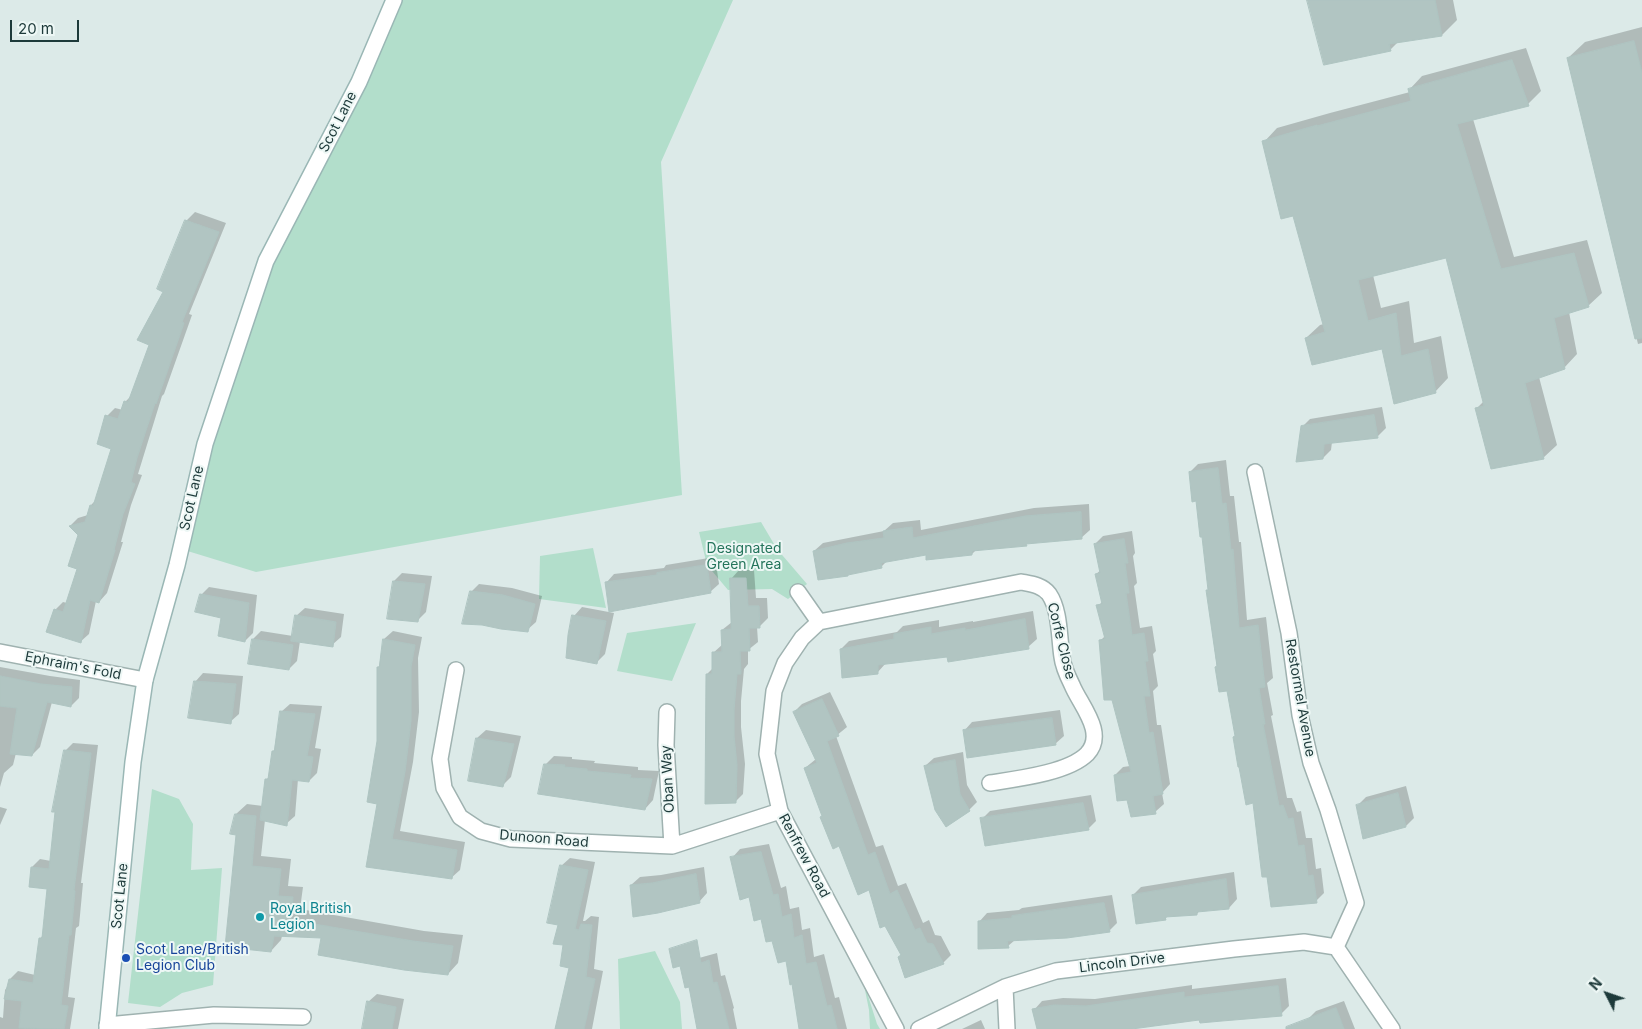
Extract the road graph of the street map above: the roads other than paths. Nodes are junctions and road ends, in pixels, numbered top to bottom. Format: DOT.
graph roads {
  1 [pos="394,0"];
  2 [pos="1255,472"];
  3 [pos="798,592"];
  4 [pos="819,622"];
  5 [pos="0,652"];
  6 [pos="456,670"];
  7 [pos="145,680"];
  8 [pos="667,712"];
  9 [pos="990,783"];
  10 [pos="780,811"];
  11 [pos="672,846"];
  12 [pos="1336,947"];
  13 [pos="1005,987"];
  14 [pos="302,1017"];
  15 [pos="107,1027"];
  16 [pos="896,1029"];
  17 [pos="919,1029"];
  18 [pos="1007,1029"];
  19 [pos="1392,1029"];
  1 -- 7 [label="street, Scot Lane"];
  2 -- 12 [label="street, Restormel Avenue"];
  3 -- 4 [label="street"];
  4 -- 9 [label="street, Corfe Close"];
  4 -- 10 [label="street, Renfrew Road"];
  5 -- 7 [label="street, Ephraim's Fold"];
  6 -- 11 [label="street, Dunoon Road"];
  7 -- 15 [label="street, Scot Lane"];
  8 -- 11 [label="street, Oban Way"];
  10 -- 11 [label="street, Dunoon Road"];
  10 -- 16 [label="street, Renfrew Road"];
  12 -- 13 [label="street, Lincoln Drive"];
  12 -- 19 [label="street"];
  13 -- 17 [label="street, Lincoln Drive"];
  13 -- 18 [label="street"];
  14 -- 15 [label="street"];
}
